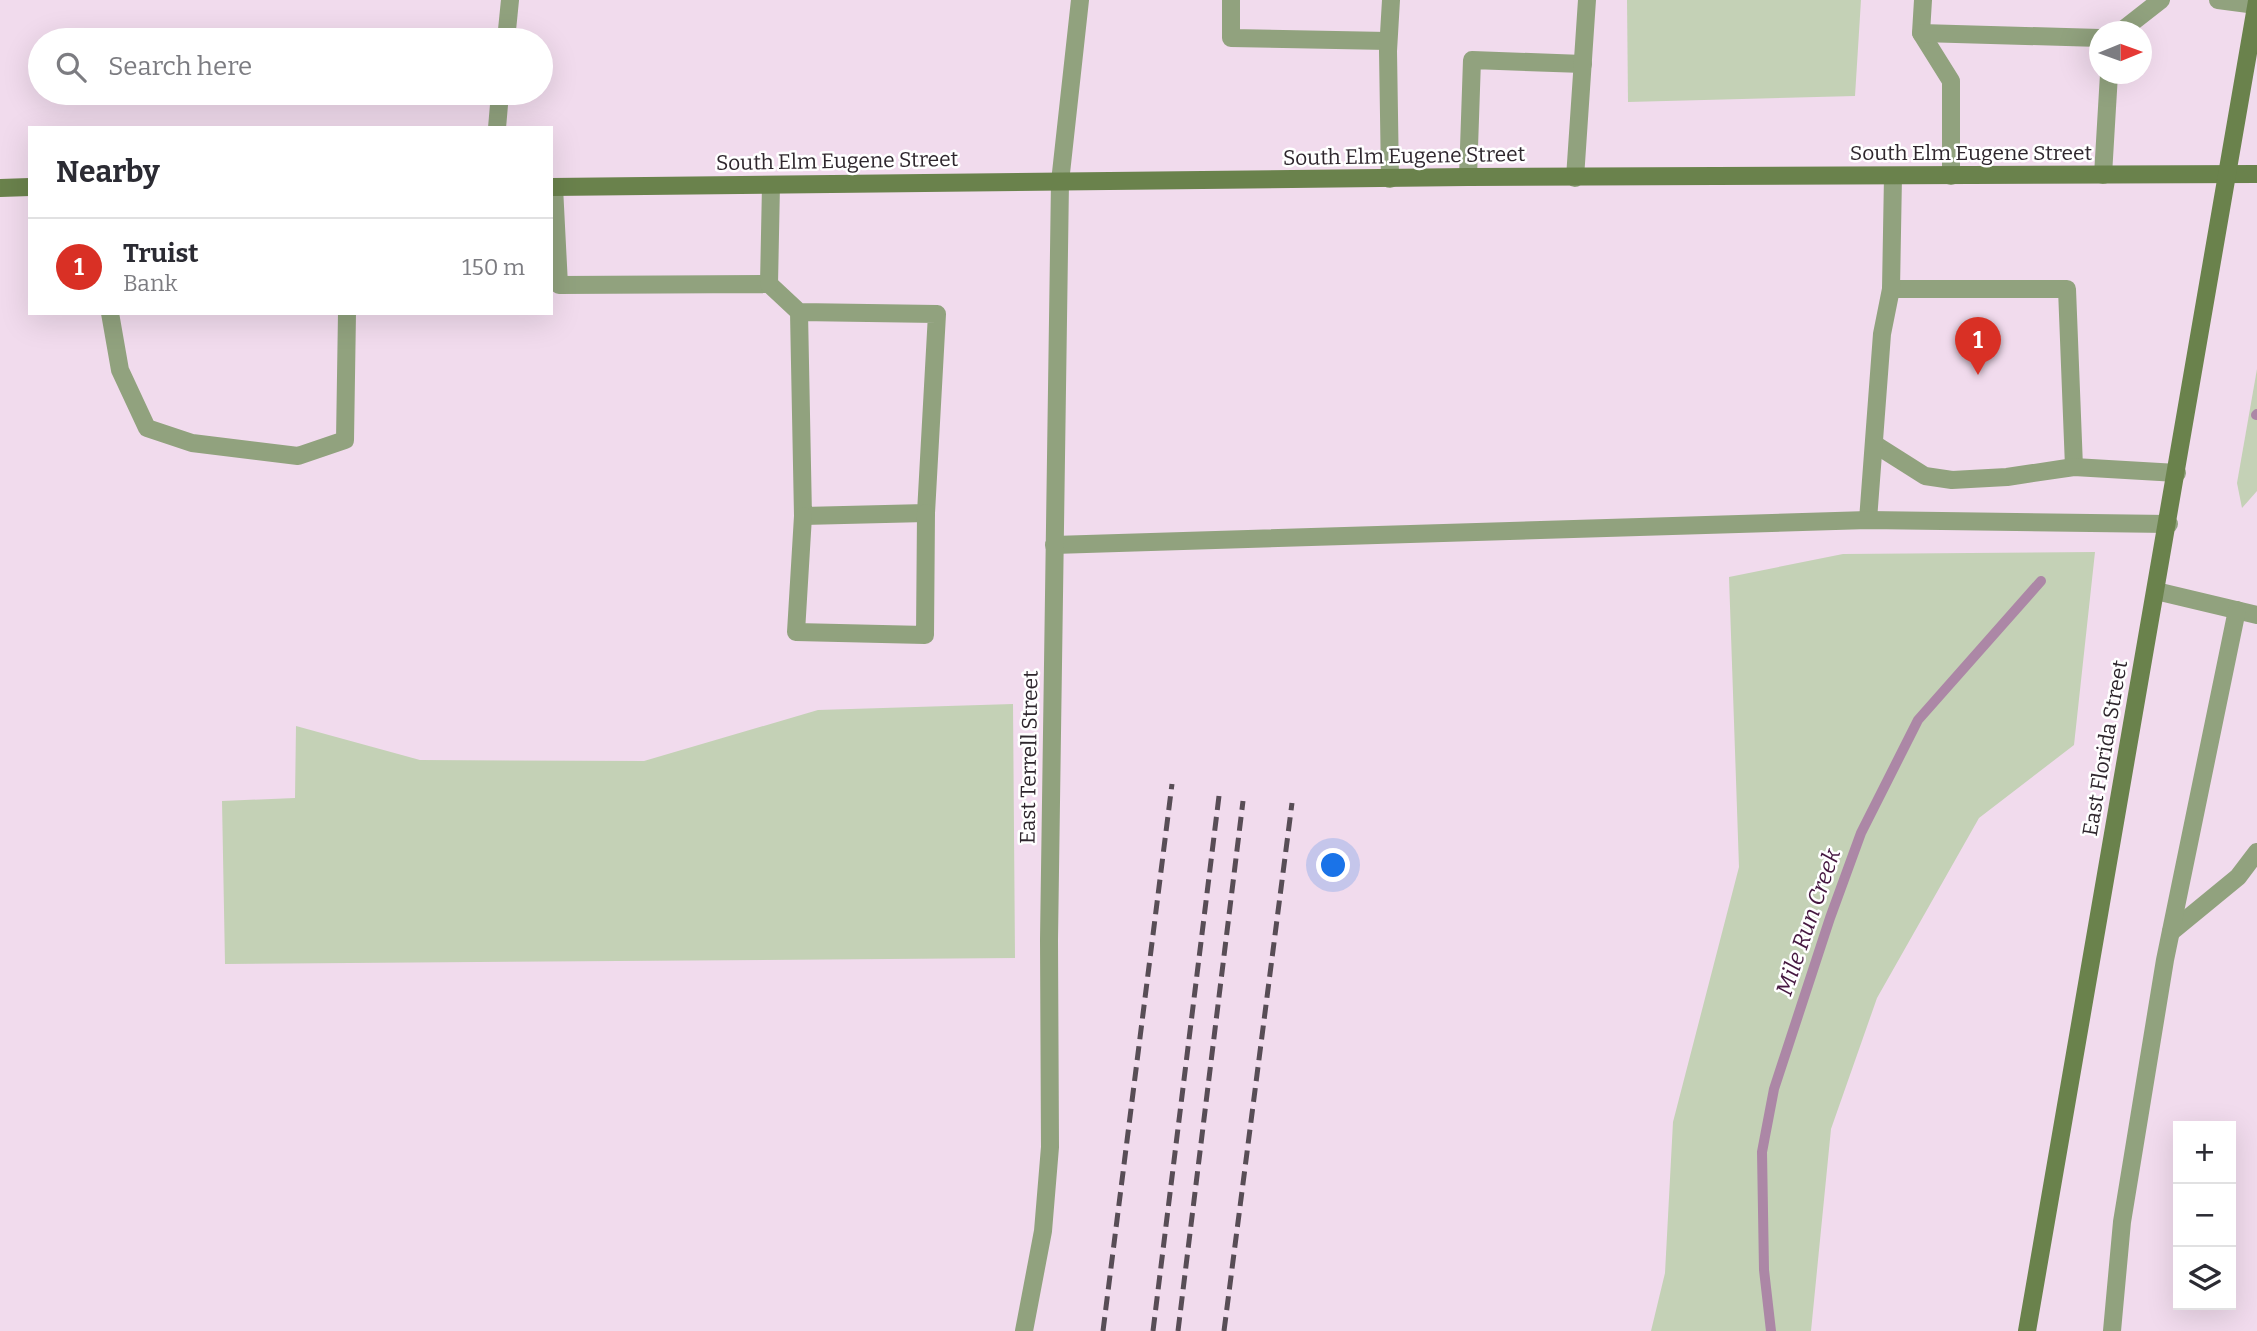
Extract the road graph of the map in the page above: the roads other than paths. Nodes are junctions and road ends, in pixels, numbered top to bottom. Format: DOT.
graph roads {
  1 [pos="510,0"];
  2 [pos="1080,0"];
  3 [pos="1231,0"];
  4 [pos="1391,0"];
  5 [pos="1587,0"];
  6 [pos="1923,0"];
  7 [pos="2161,0"];
  8 [pos="2218,0"];
  9 [pos="2257,3"];
  10 [pos="2134,21"];
  11 [pos="507,28"];
  12 [pos="1921,33"];
  13 [pos="2089,38"];
  14 [pos="1388,41"];
  15 [pos="1583,64"];
  16 [pos="2108,84"];
  17 [pos="499,105"];
  18 [pos="496,126"];
  19 [pos="2103,174"];
  20 [pos="2229,174"];
  21 [pos="2257,174"];
  22 [pos="1893,176"];
  23 [pos="1951,176"];
  24 [pos="1468,177"];
  25 [pos="1575,178"];
  26 [pos="1390,179"];
  27 [pos="1060,182"];
  28 [pos="771,185"];
  29 [pos="0,187"];
  30 [pos="28,187"];
  31 [pos="553,187"];
  32 [pos="769,284"];
  33 [pos="1891,289"];
  34 [pos="799,312"];
  35 [pos="110,315"];
  36 [pos="348,315"];
  37 [pos="1876,445"];
  38 [pos="2074,467"];
  39 [pos="2177,473"];
  40 [pos="926,513"];
  41 [pos="803,516"];
  42 [pos="1868,520"];
  43 [pos="2169,524"];
  44 [pos="1054,545"];
  45 [pos="2156,591"];
  46 [pos="2237,610"];
  47 [pos="2257,615"];
  48 [pos="2257,852"];
  49 [pos="2171,932"];
  50 [pos="1024,1331"];
  51 [pos="2027,1331"];
  52 [pos="2112,1331"];
  1 -- 11 [label="street"];
  2 -- 27 [label="street, East Terrell Street"];
  3 -- 14 [label="street"];
  4 -- 14 [label="street"];
  5 -- 15 [label="street"];
  6 -- 12 [label="street"];
  7 -- 10 [label="street"];
  8 -- 9 [label="street"];
  9 -- 20 [label="main road, East Florida Street"];
  12 -- 13 [label="street"];
  12 -- 23 [label="street"];
  14 -- 26 [label="street"];
  15 -- 24 [label="street"];
  15 -- 25 [label="street"];
  16 -- 19 [label="street"];
  17 -- 18 [label="street"];
  19 -- 20 [label="main road, South Elm Eugene Street"];
  19 -- 23 [label="main road, South Elm Eugene Street"];
  20 -- 21 [label="main road, South Elm Eugene Street"];
  20 -- 39 [label="main road, East Florida Street"];
  22 -- 23 [label="main road, South Elm Eugene Street"];
  22 -- 25 [label="main road, South Elm Eugene Street"];
  22 -- 33 [label="street"];
  24 -- 25 [label="main road, South Elm Eugene Street"];
  24 -- 26 [label="main road, South Elm Eugene Street"];
  26 -- 27 [label="main road, South Elm Eugene Street"];
  27 -- 28 [label="main road, South Elm Eugene Street"];
  27 -- 44 [label="street, East Terrell Street"];
  28 -- 31 [label="main road, South Elm Eugene Street"];
  28 -- 32 [label="street"];
  29 -- 30 [label="main road"];
  31 -- 32 [label="street"];
  32 -- 34 [label="street"];
  33 -- 37 [label="street"];
  33 -- 38 [label="street"];
  34 -- 40 [label="street"];
  34 -- 41 [label="street"];
  35 -- 36 [label="street"];
  37 -- 38 [label="street"];
  37 -- 42 [label="street"];
  38 -- 39 [label="street"];
  39 -- 43 [label="main road, East Florida Street"];
  40 -- 41 [label="street"];
  40 -- 41 [label="street"];
  42 -- 43 [label="street"];
  42 -- 44 [label="street"];
  43 -- 45 [label="main road, East Florida Street"];
  44 -- 50 [label="street, East Terrell Street"];
  45 -- 46 [label="street"];
  45 -- 51 [label="main road, East Florida Street"];
  46 -- 47 [label="street"];
  46 -- 49 [label="street"];
  48 -- 49 [label="street"];
  49 -- 52 [label="street"];
}
